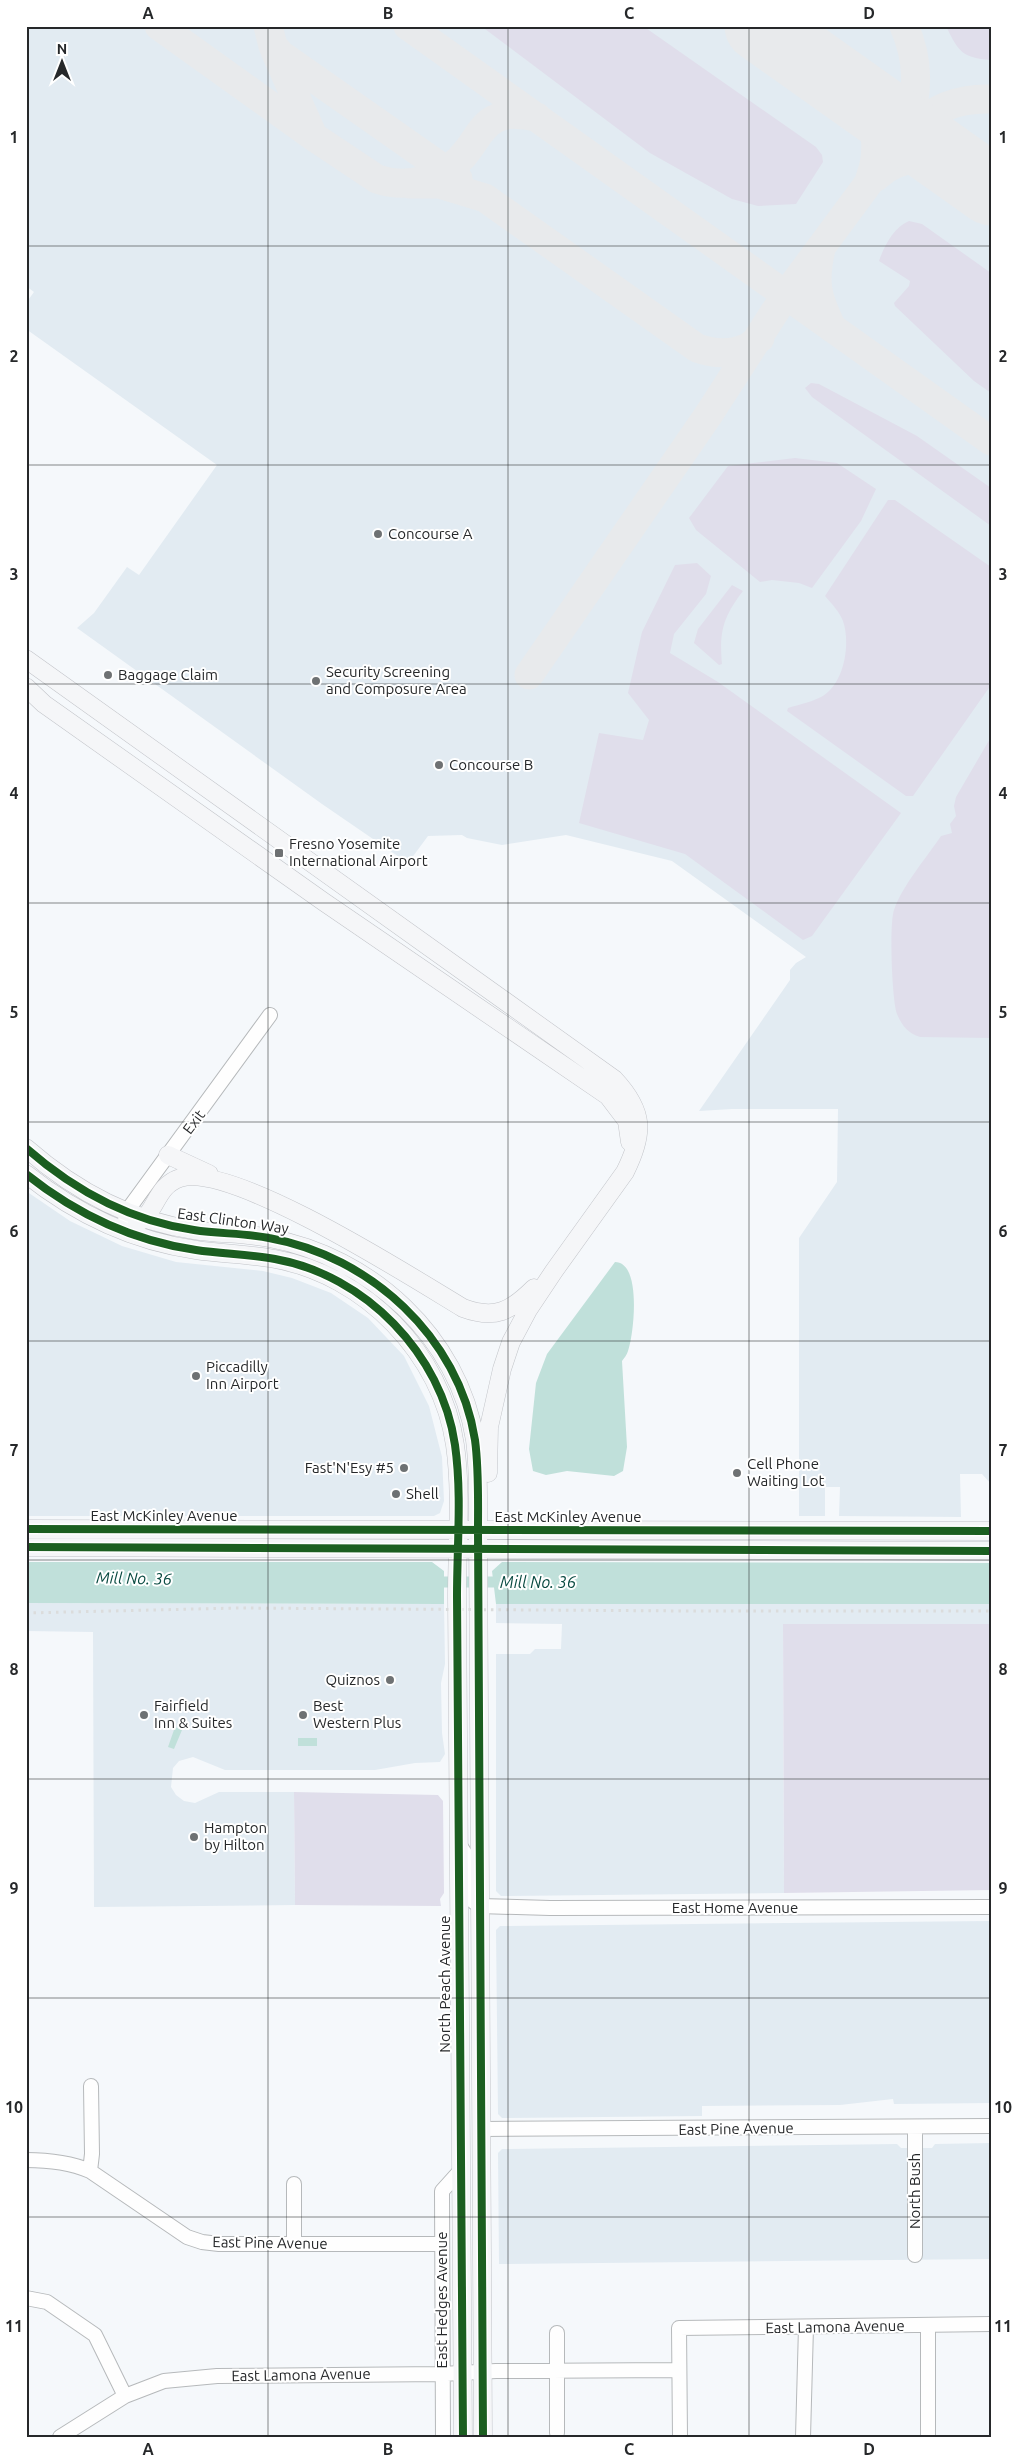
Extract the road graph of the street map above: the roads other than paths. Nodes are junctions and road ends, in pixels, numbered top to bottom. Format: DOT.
graph roads {
  1 [pos="26,659"];
  2 [pos="26,687"];
  3 [pos="383,914"];
  4 [pos="369,932"];
  5 [pos="270,1015"];
  6 [pos="26,1148"];
  7 [pos="168,1156"];
  8 [pos="625,1172"];
  9 [pos="26,1174"];
  10 [pos="239,1187"];
  11 [pos="128,1211"];
  12 [pos="146,1218"];
  13 [pos="123,1230"];
  14 [pos="554,1271"];
  15 [pos="26,1530"];
  16 [pos="173,1530"];
  17 [pos="457,1531"];
  18 [pos="478,1531"];
  19 [pos="991,1531"];
  20 [pos="26,1547"];
  21 [pos="457,1550"];
  22 [pos="479,1551"];
  23 [pos="991,1551"];
  24 [pos="458,1844"];
  25 [pos="480,1906"];
  26 [pos="991,1907"];
  27 [pos="459,2012"];
  28 [pos="91,2086"];
  29 [pos="991,2126"];
  30 [pos="914,2127"];
  31 [pos="482,2129"];
  32 [pos="460,2135"];
  33 [pos="26,2160"];
  34 [pos="90,2171"];
  35 [pos="460,2171"];
  36 [pos="294,2184"];
  37 [pos="294,2244"];
  38 [pos="442,2244"];
  39 [pos="482,2247"];
  40 [pos="915,2255"];
  41 [pos="26,2298"];
  42 [pos="991,2324"];
  43 [pos="928,2326"];
  44 [pos="806,2327"];
  45 [pos="557,2333"];
  46 [pos="678,2370"];
  47 [pos="483,2372"];
  48 [pos="557,2372"];
  49 [pos="463,2373"];
  50 [pos="442,2374"];
  51 [pos="126,2396"];
  52 [pos="558,2433"];
  53 [pos="60,2437"];
  54 [pos="443,2437"];
  55 [pos="463,2437"];
  56 [pos="483,2437"];
  57 [pos="680,2437"];
  58 [pos="803,2437"];
  59 [pos="928,2437"];
  1 -- 3 [label="main road"];
  2 -- 4 [label="main road"];
  3 -- 4 [label="main road"];
  3 -- 8 [label="main road"];
  4 -- 8 [label="main road"];
  5 -- 7 [label="street, Exit"];
  6 -- 11 [label="main road, East Clinton Way"];
  7 -- 10 [label="main road"];
  7 -- 11 [label="street, Exit"];
  8 -- 14 [label="main road"];
  9 -- 13 [label="main road, East Clinton Way"];
  10 -- 12 [label="main road"];
  10 -- 14 [label="main road"];
  11 -- 12 [label="main road, East Clinton Way"];
  11 -- 13 [label="street, Exit"];
  12 -- 13 [label="main road"];
  12 -- 18 [label="main road, East Clinton Way"];
  13 -- 17 [label="main road, East Clinton Way"];
  14 -- 18 [label="main road"];
  15 -- 16 [label="main road, East McKinley Avenue"];
  16 -- 17 [label="main road, East McKinley Avenue"];
  16 -- 20 [label="main road"];
  17 -- 18 [label="main road, East McKinley Avenue"];
  17 -- 21 [label="main road, North Peach Avenue"];
  18 -- 19 [label="main road, East McKinley Avenue"];
  18 -- 22 [label="main road"];
  20 -- 21 [label="main road"];
  21 -- 22 [label="main road"];
  21 -- 24 [label="main road, North Peach Avenue"];
  22 -- 23 [label="main road"];
  22 -- 25 [label="main road"];
  24 -- 25 [label="street"];
  24 -- 27 [label="main road, North Peach Avenue"];
  25 -- 26 [label="street, East Home Avenue"];
  25 -- 31 [label="main road"];
  27 -- 31 [label="main road"];
  27 -- 32 [label="main road, North Peach Avenue"];
  28 -- 34 [label="street"];
  29 -- 30 [label="street, East Pine Avenue"];
  30 -- 31 [label="street, East Pine Avenue"];
  30 -- 40 [label="street, North Bush"];
  31 -- 39 [label="main road"];
  32 -- 35 [label="main road, North Peach Avenue"];
  32 -- 39 [label="main road"];
  33 -- 34 [label="street, East Pine Avenue"];
  34 -- 37 [label="street, East Pine Avenue"];
  35 -- 38 [label="street, East Hedges Avenue"];
  35 -- 49 [label="main road, North Peach Avenue"];
  36 -- 37 [label="street"];
  37 -- 38 [label="street, East Pine Avenue"];
  38 -- 50 [label="street, East Hedges Avenue"];
  39 -- 47 [label="main road"];
  41 -- 51 [label="street"];
  42 -- 43 [label="street, East Lamona Avenue"];
  43 -- 44 [label="street, East Lamona Avenue"];
  43 -- 59 [label="street"];
  44 -- 46 [label="street, East Lamona Avenue"];
  44 -- 58 [label="street"];
  45 -- 48 [label="street"];
  46 -- 48 [label="street, East Lamona Avenue"];
  46 -- 57 [label="street"];
  47 -- 48 [label="street, East Lamona Avenue"];
  47 -- 49 [label="street, East Lamona Avenue"];
  47 -- 56 [label="main road"];
  48 -- 52 [label="street"];
  49 -- 50 [label="street, East Lamona Avenue"];
  49 -- 55 [label="main road, North Peach Avenue"];
  50 -- 51 [label="street, East Lamona Avenue"];
  50 -- 54 [label="street, East Hedges Avenue"];
  51 -- 53 [label="street, East Lamona Avenue"];
}
